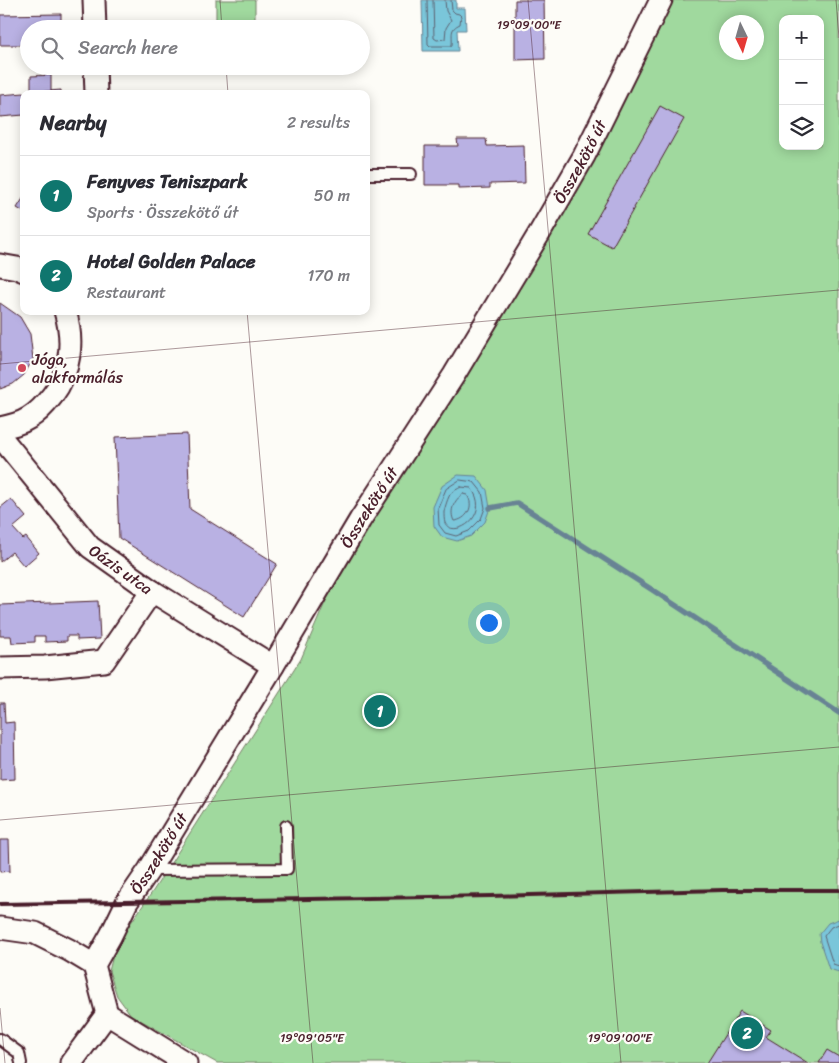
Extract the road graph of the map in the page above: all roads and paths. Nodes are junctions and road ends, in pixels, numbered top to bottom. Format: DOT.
graph roads {
  1 [pos="94,0"];
  2 [pos="662,0"];
  3 [pos="94,20"];
  4 [pos="95,75"];
  5 [pos="96,90"];
  6 [pos="370,174"];
  7 [pos="410,174"];
  8 [pos="0,265"];
  9 [pos="20,269"];
  10 [pos="66,315"];
  11 [pos="0,428"];
  12 [pos="0,436"];
  13 [pos="152,592"];
  14 [pos="273,666"];
  15 [pos="0,668"];
  16 [pos="286,826"];
  17 [pos="149,870"];
  18 [pos="0,928"];
  19 [pos="94,965"];
  20 [pos="106,1014"];
  21 [pos="0,1039"];
  22 [pos="21,1063"];
  23 [pos="71,1063"];
  24 [pos="186,1063"];
  1 -- 3 [label="street"];
  2 -- 14 [label="street, Összekötő út"];
  4 -- 5 [label="street"];
  6 -- 7 [label="lane"];
  8 -- 9 [label="street"];
  10 -- 11 [label="street"];
  12 -- 13 [label="street, Oázis utca"];
  13 -- 14 [label="street, Oázis utca"];
  13 -- 15 [label="street"];
  14 -- 17 [label="street, Összekötő út"];
  16 -- 17 [label="lane"];
  17 -- 19 [label="street, Összekötő út"];
  18 -- 19 [label="street"];
  19 -- 20 [label="street"];
  20 -- 23 [label="street"];
  20 -- 24 [label="street"];
  21 -- 22 [label="lane"];
}
